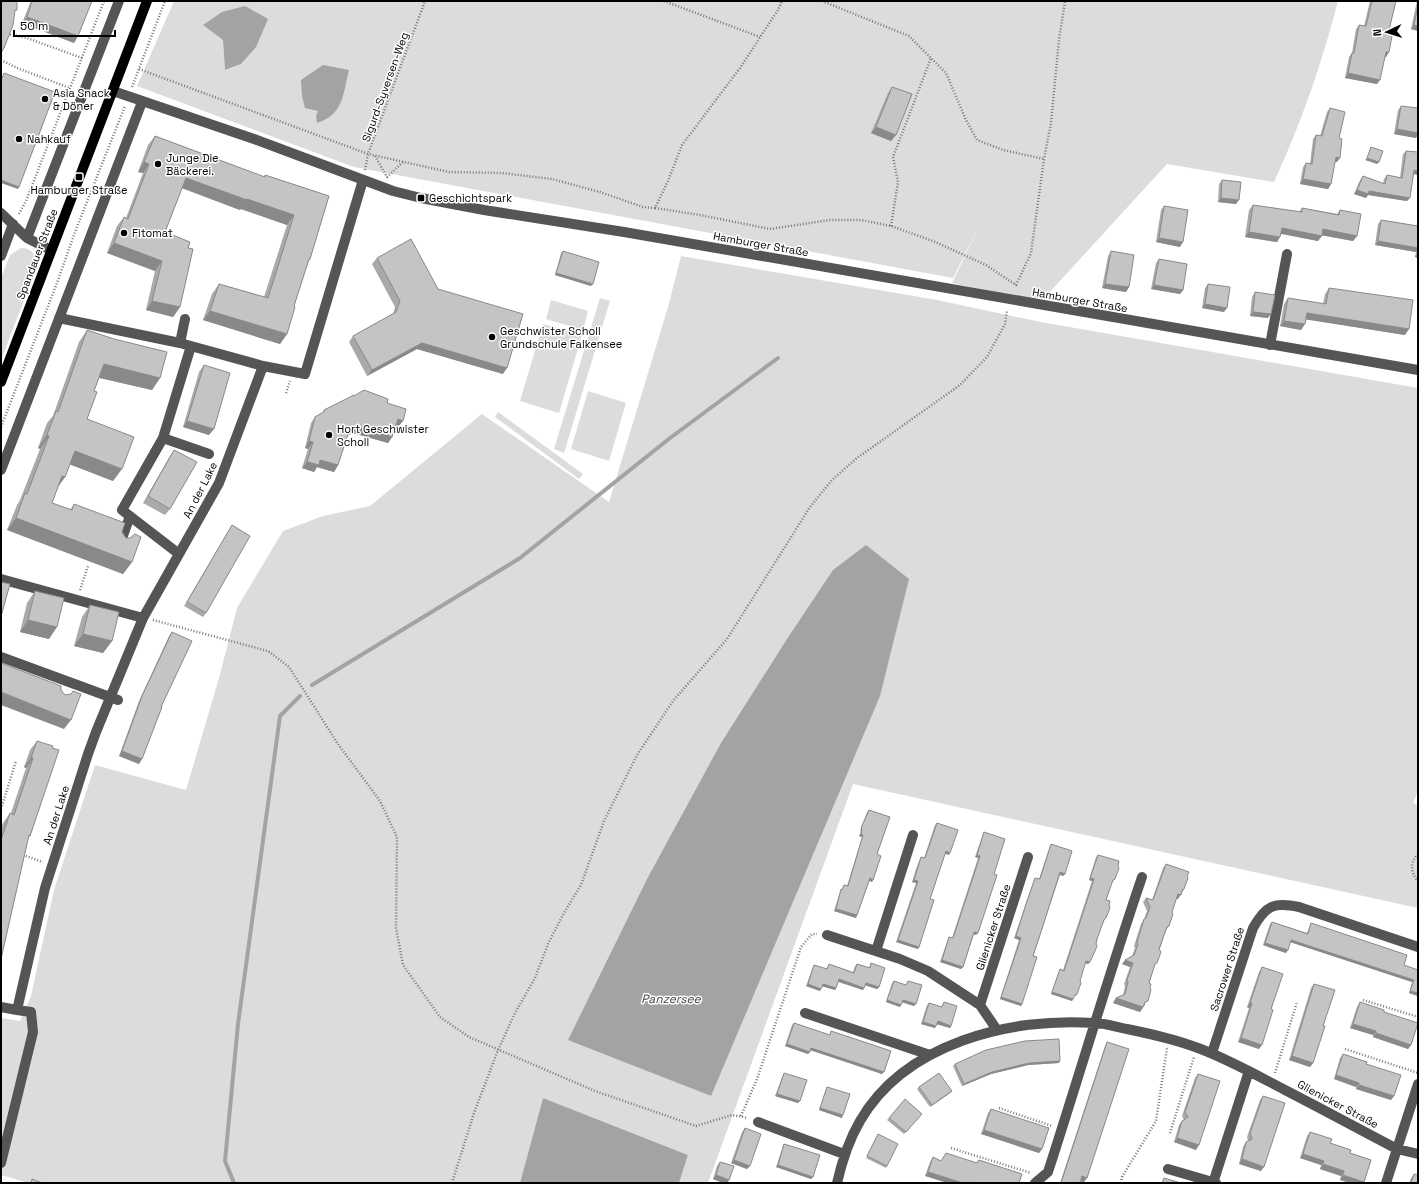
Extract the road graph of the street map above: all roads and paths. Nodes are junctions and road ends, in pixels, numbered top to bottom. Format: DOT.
graph roads {
  1 [pos="104,1"];
  2 [pos="119,1"];
  3 [pos="147,1"];
  4 [pos="165,1"];
  5 [pos="425,1"];
  6 [pos="664,1"];
  7 [pos="782,1"];
  8 [pos="822,1"];
  9 [pos="1065,1"];
  10 [pos="7,34"];
  11 [pos="760,37"];
  12 [pos="82,58"];
  13 [pos="931,58"];
  14 [pos="1,60"];
  15 [pos="139,69"];
  16 [pos="70,88"];
  17 [pos="113,91"];
  18 [pos="128,97"];
  19 [pos="142,102"];
  20 [pos="368,154"];
  21 [pos="375,156"];
  22 [pos="1044,159"];
  23 [pos="403,162"];
  24 [pos="363,180"];
  25 [pos="655,208"];
  26 [pos="1,213"];
  27 [pos="13,224"];
  28 [pos="891,226"];
  29 [pos="27,238"];
  30 [pos="51,250"];
  31 [pos="1287,254"];
  32 [pos="1,256"];
  33 [pos="1007,310"];
  34 [pos="59,318"];
  35 [pos="185,319"];
  36 [pos="180,343"];
  37 [pos="1270,345"];
  38 [pos="191,346"];
  39 [pos="263,366"];
  40 [pos="1418,370"];
  41 [pos="1,382"];
  42 [pos="1,427"];
  43 [pos="163,438"];
  44 [pos="209,454"];
  45 [pos="1,470"];
  46 [pos="130,516"];
  47 [pos="120,544"];
  48 [pos="179,554"];
  49 [pos="88,566"];
  50 [pos="1,579"];
  51 [pos="79,600"];
  52 [pos="143,618"];
  53 [pos="1,657"];
  54 [pos="67,681"];
  55 [pos="62,693"];
  56 [pos="114,698"];
  57 [pos="16,761"];
  58 [pos="1,809"];
  59 [pos="913,835"];
  60 [pos="20,854"];
  61 [pos="1418,854"];
  62 [pos="1028,857"];
  63 [pos="52,865"];
  64 [pos="1142,877"];
  65 [pos="1418,880"];
  66 [pos="827,935"];
  67 [pos="1418,947"];
  68 [pos="876,951"];
  69 [pos="1363,1000"];
  70 [pos="1297,1002"];
  71 [pos="980,1006"];
  72 [pos="1,1007"];
  73 [pos="17,1010"];
  74 [pos="805,1013"];
  75 [pos="1418,1017"];
  76 [pos="1096,1023"];
  77 [pos="997,1030"];
  78 [pos="1169,1038"];
  79 [pos="1197,1048"];
  80 [pos="498,1050"];
  81 [pos="1345,1050"];
  82 [pos="1212,1053"];
  83 [pos="930,1055"];
  84 [pos="1249,1071"];
  85 [pos="1418,1073"];
  86 [pos="1272,1083"];
  87 [pos="1418,1084"];
  88 [pos="999,1108"];
  89 [pos="741,1116"];
  90 [pos="758,1122"];
  91 [pos="1062,1129"];
  92 [pos="1170,1133"];
  93 [pos="951,1148"];
  94 [pos="1397,1149"];
  95 [pos="844,1154"];
  96 [pos="1418,1154"];
  97 [pos="1,1163"];
  98 [pos="1168,1169"];
  99 [pos="1039,1180"];
  100 [pos="452,1183"];
  101 [pos="837,1183"];
  102 [pos="1121,1183"];
  103 [pos="1214,1183"];
  104 [pos="1386,1183"];
  1 -- 12 [label="path"];
  2 -- 29 [label="street, Spandauer Straße"];
  3 -- 17 [label="main road, Spandauer Straße"];
  4 -- 15 [label="path"];
  5 -- 20 [label="path, Sigurd-Syversen-Weg"];
  6 -- 11 [label="path"];
  7 -- 11 [label="path"];
  8 -- 13 [label="path"];
  9 -- 22 [label="path"];
  10 -- 12 [label="path"];
  11 -- 25 [label="path"];
  12 -- 16 [label="path"];
  13 -- 22 [label="path"];
  13 -- 28 [label="path"];
  14 -- 16 [label="path"];
  15 -- 18 [label="path"];
  15 -- 20 [label="path"];
  16 -- 27 [label="path"];
  17 -- 18 [label="street, Hamburger Straße"];
  17 -- 30 [label="main road, Spandauer Straße"];
  18 -- 19 [label="street, Hamburger Straße"];
  18 -- 42 [label="path"];
  19 -- 24 [label="street, Hamburger Straße"];
  19 -- 34 [label="street"];
  20 -- 21 [label="path"];
  20 -- 24 [label="path, Sigurd-Syversen-Weg"];
  21 -- 23 [label="path"];
  21 -- 23 [label="path"];
  22 -- 28 [label="path"];
  23 -- 25 [label="path"];
  24 -- 37 [label="street, Hamburger Straße"];
  24 -- 39 [label="street"];
  25 -- 28 [label="path"];
  26 -- 27 [label="street"];
  27 -- 29 [label="street"];
  27 -- 32 [label="street"];
  29 -- 30 [label="street"];
  30 -- 41 [label="main road, Spandauer Straße"];
  31 -- 37 [label="street"];
  33 -- 80 [label="path"];
  34 -- 36 [label="street"];
  34 -- 45 [label="street"];
  35 -- 36 [label="street"];
  36 -- 38 [label="street"];
  37 -- 40 [label="street, Hamburger Straße"];
  38 -- 39 [label="street"];
  38 -- 43 [label="street"];
  39 -- 48 [label="street, An der Lake"];
  43 -- 44 [label="street"];
  43 -- 46 [label="street"];
  46 -- 47 [label="street"];
  46 -- 48 [label="street"];
  48 -- 52 [label="street, An der Lake"];
  49 -- 51 [label="path"];
  50 -- 51 [label="street"];
  51 -- 52 [label="street"];
  52 -- 56 [label="street, An der Lake"];
  52 -- 80 [label="path"];
  53 -- 54 [label="street"];
  54 -- 55 [label="street"];
  54 -- 56 [label="street"];
  56 -- 63 [label="street, An der Lake"];
  57 -- 58 [label="path"];
  59 -- 68 [label="street"];
  60 -- 63 [label="path"];
  61 -- 65 [label="path"];
  62 -- 71 [label="street, Glienicker Straße"];
  63 -- 73 [label="street, An der Lake"];
  64 -- 76 [label="street"];
  66 -- 68 [label="street"];
  66 -- 89 [label="path"];
  67 -- 82 [label="street, Sacrower Straße"];
  68 -- 71 [label="street"];
  69 -- 75 [label="path"];
  70 -- 86 [label="path"];
  71 -- 77 [label="street"];
  72 -- 73 [label="street"];
  73 -- 97 [label="street"];
  74 -- 83 [label="street"];
  76 -- 77 [label="street, Glienicker Straße"];
  76 -- 78 [label="street, Glienicker Straße"];
  76 -- 91 [label="street"];
  77 -- 83 [label="street, Glienicker Straße"];
  78 -- 79 [label="street, Glienicker Straße"];
  78 -- 102 [label="path"];
  79 -- 82 [label="street, Glienicker Straße"];
  79 -- 92 [label="path"];
  80 -- 89 [label="path"];
  80 -- 100 [label="path"];
  81 -- 85 [label="path"];
  82 -- 84 [label="street, Glienicker Straße"];
  83 -- 95 [label="street, Glienicker Straße"];
  84 -- 86 [label="street, Glienicker Straße"];
  84 -- 103 [label="street"];
  86 -- 94 [label="street, Glienicker Straße"];
  87 -- 94 [label="street"];
  88 -- 91 [label="path"];
  89 -- 90 [label="path"];
  90 -- 95 [label="street"];
  91 -- 99 [label="street"];
  93 -- 99 [label="path"];
  94 -- 96 [label="street, Glienicker Straße"];
  94 -- 104 [label="street"];
  95 -- 101 [label="street, Glienicker Straße"];
  98 -- 103 [label="street"];
}
